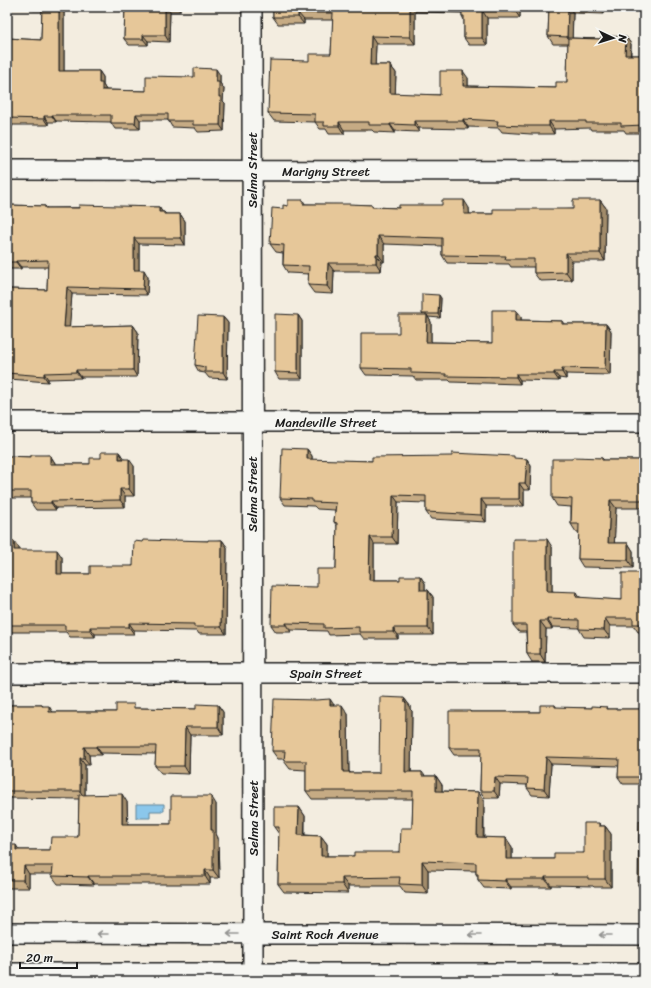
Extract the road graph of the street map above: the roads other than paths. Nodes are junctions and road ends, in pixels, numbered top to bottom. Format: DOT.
graph roads {
  1 [pos="252,7"];
  2 [pos="7,170"];
  3 [pos="252,170"];
  4 [pos="644,171"];
  5 [pos="7,422"];
  6 [pos="252,422"];
  7 [pos="644,422"];
  8 [pos="7,673"];
  9 [pos="252,673"];
  10 [pos="644,673"];
  11 [pos="7,934"];
  12 [pos="253,934"];
  13 [pos="644,935"];
  14 [pos="7,973"];
  15 [pos="644,973"];
  16 [pos="253,977"];
  1 -- 3 [label="street, Selma Street"];
  2 -- 3 [label="street, Marigny Street"];
  3 -- 4 [label="street, Marigny Street"];
  3 -- 6 [label="street, Selma Street"];
  5 -- 6 [label="street, Mandeville Street"];
  6 -- 7 [label="street, Mandeville Street"];
  6 -- 9 [label="street, Selma Street"];
  8 -- 9 [label="street, Spain Street"];
  9 -- 10 [label="street, Spain Street"];
  9 -- 12 [label="street, Selma Street"];
  12 -- 11 [label="street, Saint Roch Avenue, one-way"];
  13 -- 12 [label="street, Saint Roch Avenue, one-way"];
  12 -- 16 [label="street, Selma Street"];
  14 -- 16 [label="street"];
  15 -- 16 [label="street"];
}
